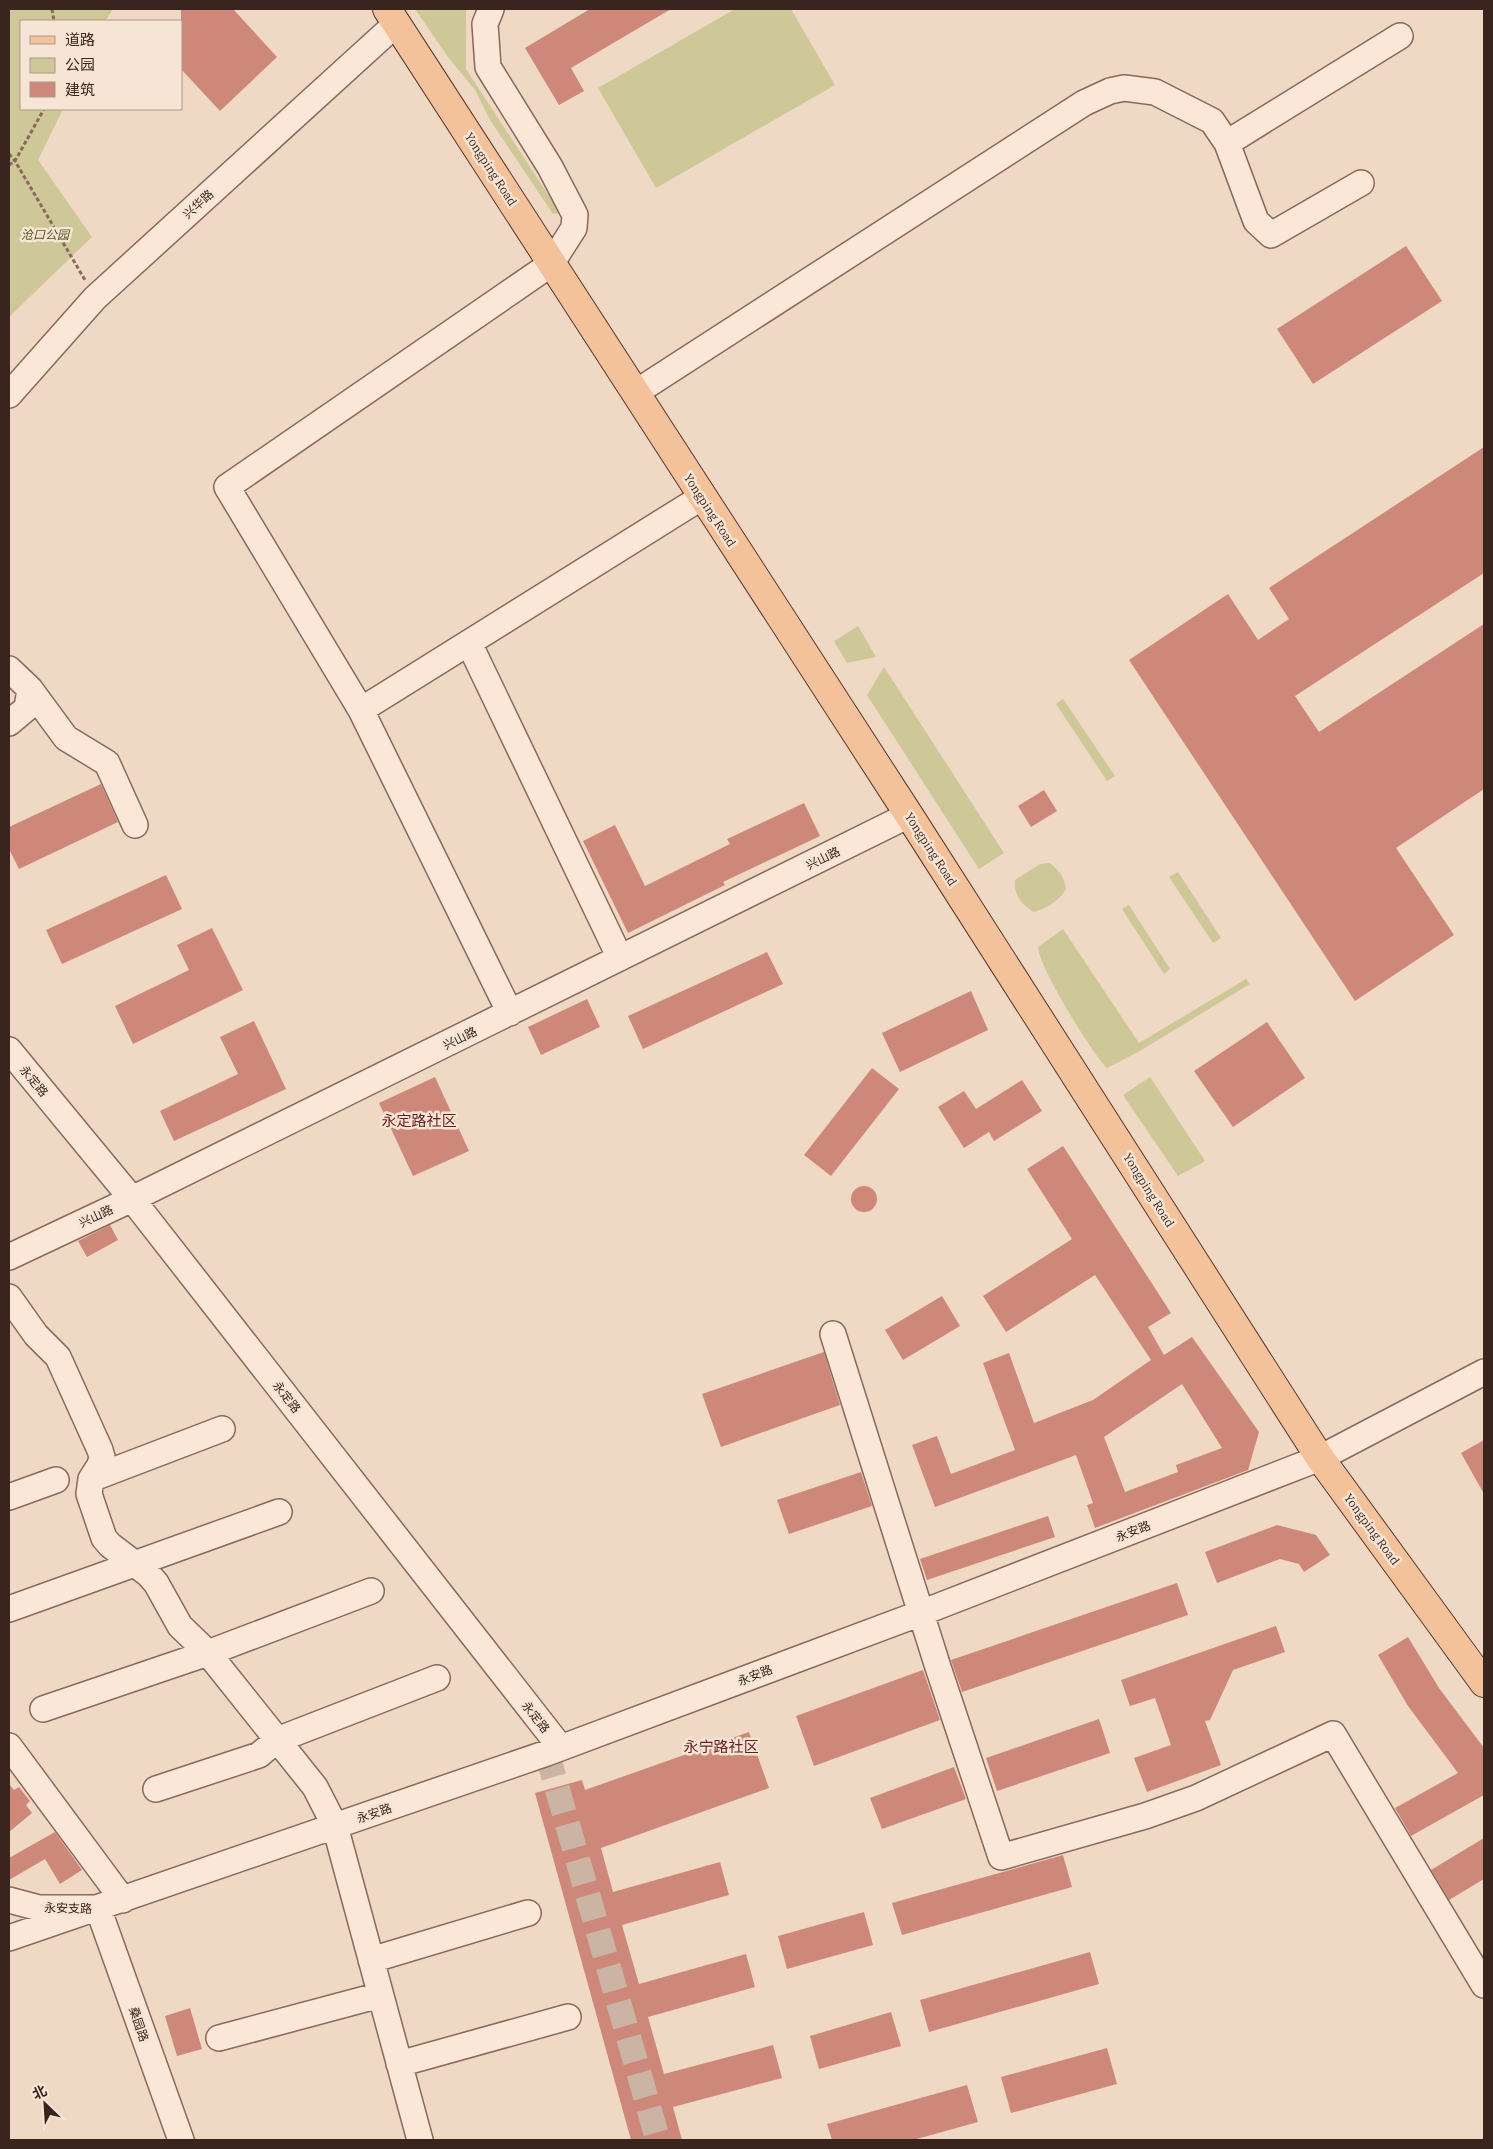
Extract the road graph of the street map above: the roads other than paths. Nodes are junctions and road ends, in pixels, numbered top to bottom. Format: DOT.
graph roads {
  1 [pos="491,9"];
  2 [pos="392,16"];
  3 [pos="1400,36"];
  4 [pos="1228,143"];
  5 [pos="1361,183"];
  6 [pos="551,264"];
  7 [pos="635,393"];
  8 [pos="9,395"];
  9 [pos="702,497"];
  10 [pos="469,643"];
  11 [pos="9,669"];
  12 [pos="30,689"];
  13 [pos="361,710"];
  14 [pos="9,723"];
  15 [pos="909,815"];
  16 [pos="135,825"];
  17 [pos="620,958"];
  18 [pos="510,1013"];
  19 [pos="9,1050"];
  20 [pos="132,1199"];
  21 [pos="9,1257"];
  22 [pos="9,1297"];
  23 [pos="833,1334"];
  24 [pos="1484,1372"];
  25 [pos="222,1430"];
  26 [pos="1320,1458"];
  27 [pos="91,1479"];
  28 [pos="56,1480"];
  29 [pos="9,1497"];
  30 [pos="279,1512"];
  31 [pos="136,1564"];
  32 [pos="371,1591"];
  33 [pos="9,1609"];
  34 [pos="921,1613"];
  35 [pos="208,1654"];
  36 [pos="437,1678"];
  37 [pos="1484,1683"];
  38 [pos="43,1709"];
  39 [pos="277,1740"];
  40 [pos="9,1746"];
  41 [pos="561,1748"];
  42 [pos="156,1788"];
  43 [pos="335,1826"];
  44 [pos="9,1900"];
  45 [pos="123,1900"];
  46 [pos="98,1908"];
  47 [pos="528,1913"];
  48 [pos="9,1938"];
  49 [pos="371,1960"];
  50 [pos="1484,1985"];
  51 [pos="380,1995"];
  52 [pos="568,2018"];
  53 [pos="219,2038"];
  54 [pos="399,2064"];
  55 [pos="180,2140"];
  56 [pos="420,2140"];
  1 -- 6 [label="street"];
  2 -- 6 [label="main road, Yongping Road"];
  2 -- 8 [label="street, 兴华路"];
  3 -- 4 [label="street"];
  4 -- 5 [label="street"];
  4 -- 7 [label="street"];
  6 -- 7 [label="main road, Yongping Road"];
  6 -- 13 [label="street"];
  7 -- 9 [label="main road, Yongping Road"];
  9 -- 10 [label="street"];
  9 -- 15 [label="main road, Yongping Road"];
  10 -- 13 [label="street"];
  10 -- 17 [label="street"];
  11 -- 12 [label="street"];
  12 -- 14 [label="street"];
  12 -- 16 [label="street"];
  13 -- 18 [label="street"];
  15 -- 17 [label="street, 兴山路"];
  15 -- 26 [label="main road, Yongping Road"];
  17 -- 18 [label="street, 兴山路"];
  18 -- 20 [label="street, 兴山路"];
  19 -- 20 [label="street, 永定路"];
  20 -- 21 [label="street, 兴山路"];
  20 -- 41 [label="street, 永定路"];
  22 -- 27 [label="street"];
  23 -- 34 [label="street"];
  24 -- 26 [label="street, 永安路"];
  25 -- 27 [label="street"];
  26 -- 34 [label="street, 永安路"];
  26 -- 37 [label="main road, Yongping Road"];
  27 -- 31 [label="street"];
  28 -- 29 [label="street"];
  30 -- 31 [label="street"];
  31 -- 33 [label="street"];
  31 -- 35 [label="street"];
  32 -- 35 [label="street"];
  34 -- 41 [label="street, 永安路"];
  34 -- 50 [label="street"];
  35 -- 38 [label="street"];
  35 -- 39 [label="street"];
  36 -- 39 [label="street"];
  39 -- 42 [label="street"];
  39 -- 43 [label="street"];
  40 -- 45 [label="street"];
  41 -- 43 [label="street, 永安路"];
  43 -- 45 [label="street, 永安路"];
  43 -- 49 [label="street"];
  44 -- 46 [label="street, 永安支路"];
  45 -- 46 [label="street, 永安路"];
  46 -- 48 [label="street, 永安路"];
  46 -- 55 [label="street, 桑园路"];
  47 -- 49 [label="street"];
  49 -- 51 [label="street"];
  51 -- 53 [label="street"];
  51 -- 54 [label="street"];
  52 -- 54 [label="street"];
  54 -- 56 [label="street"];
}
